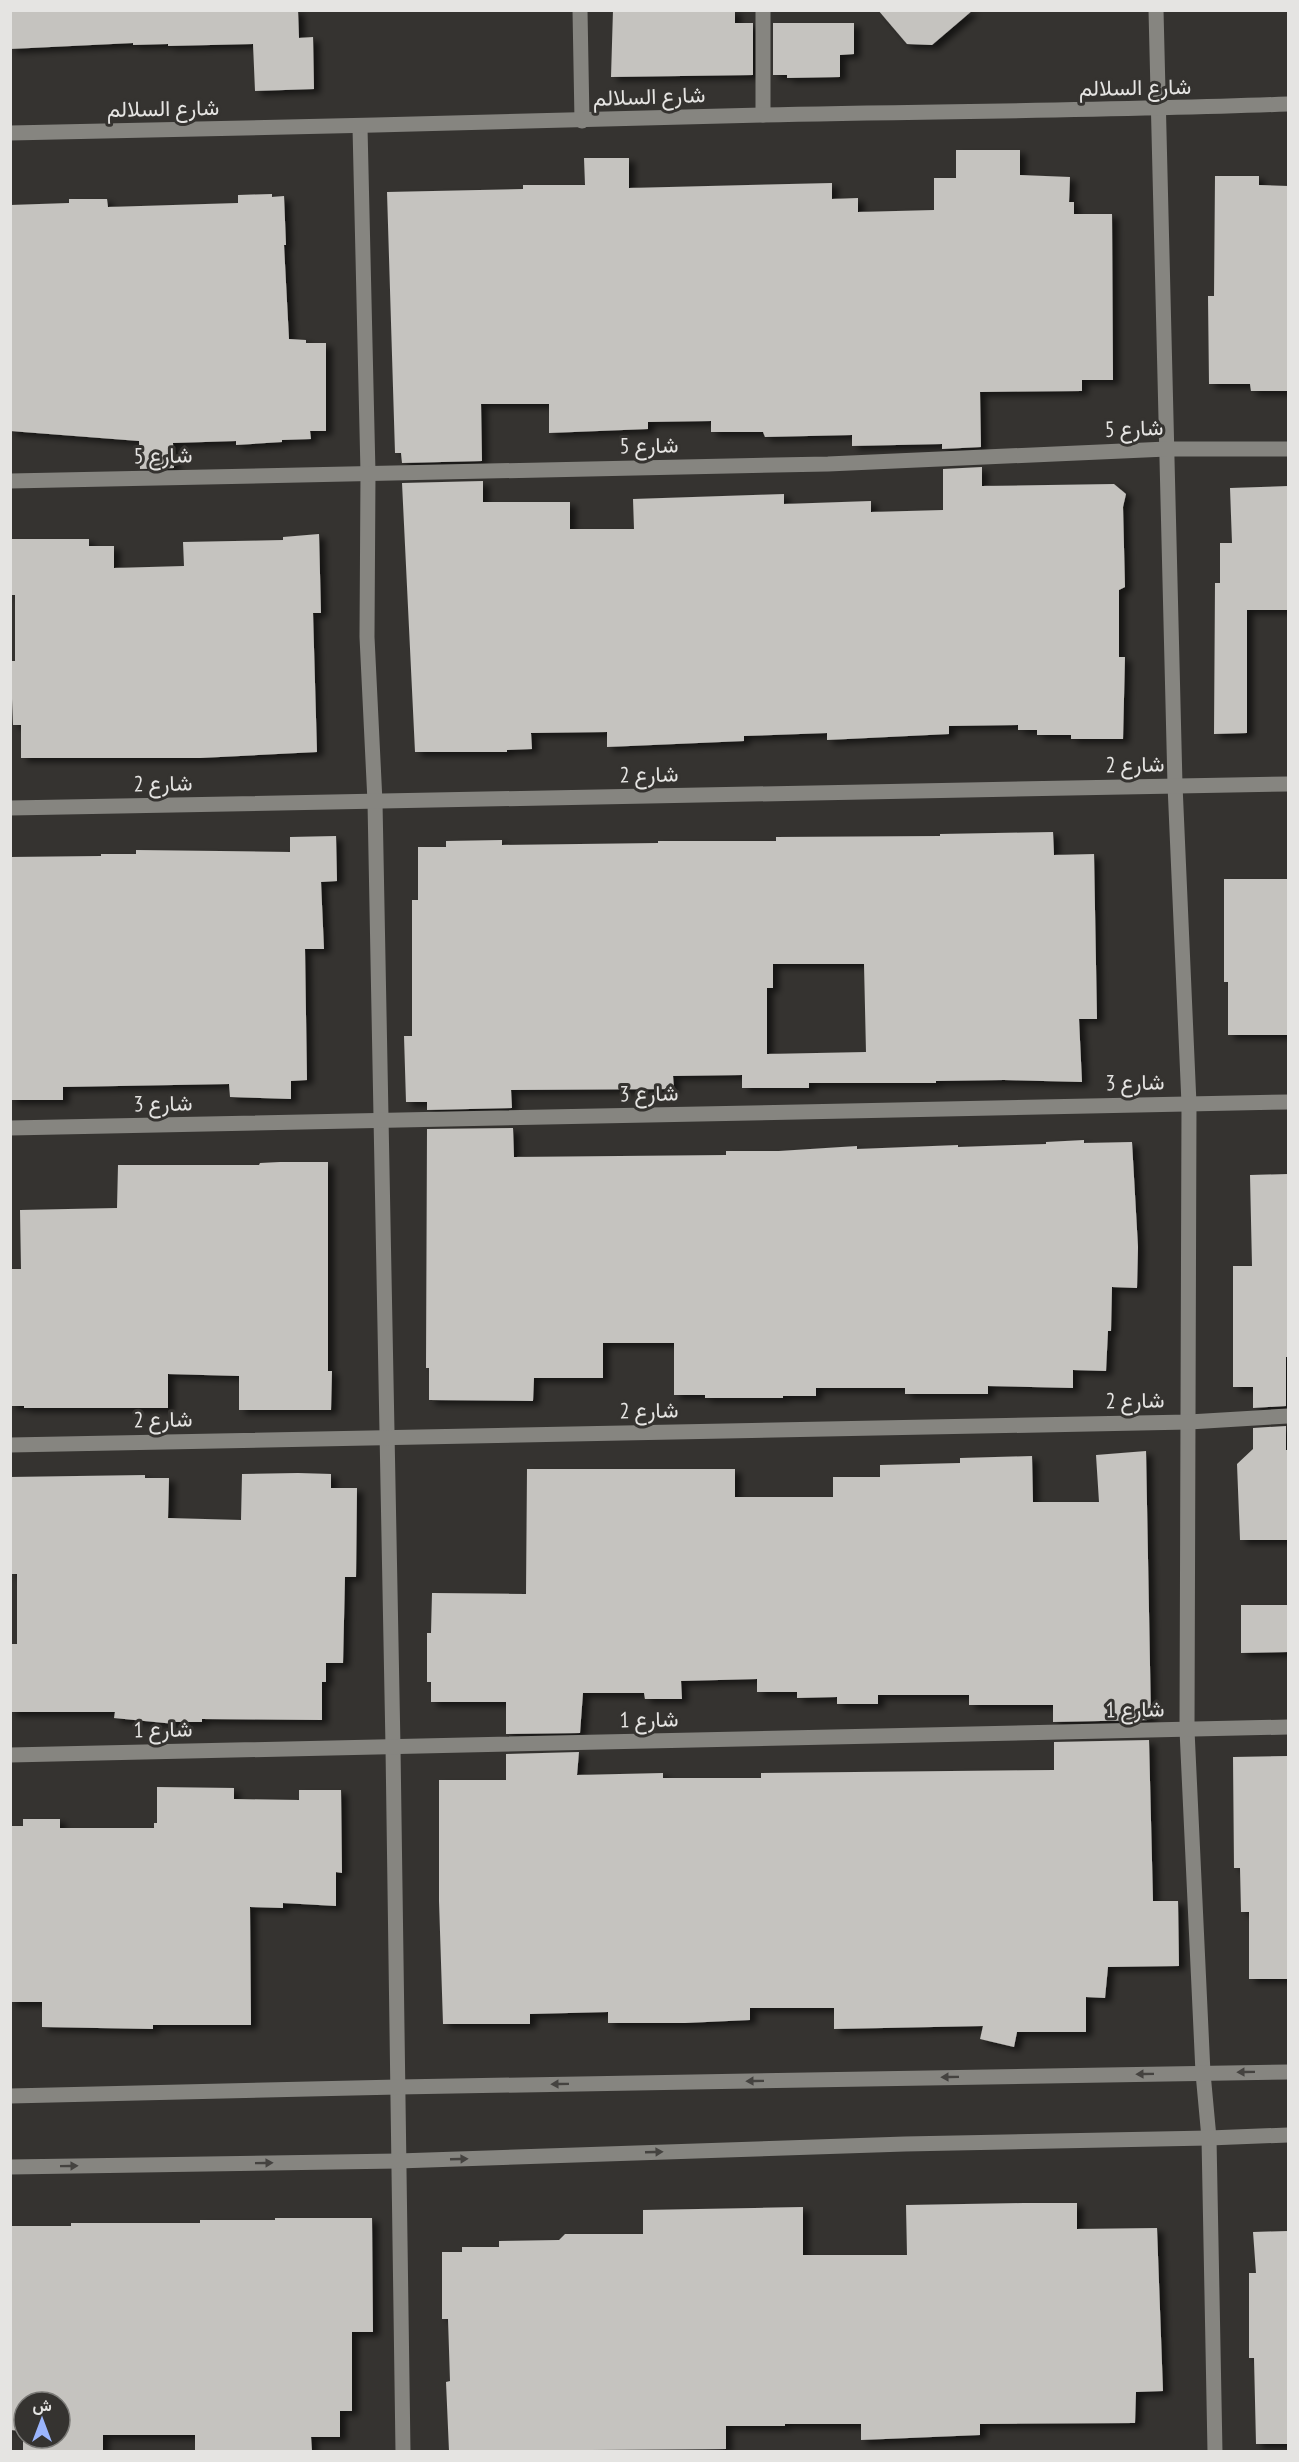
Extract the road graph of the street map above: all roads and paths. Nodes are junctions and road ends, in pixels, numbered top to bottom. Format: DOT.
graph roads {
  1 [pos="580,10"];
  2 [pos="763,10"];
  3 [pos="1156,10"];
  4 [pos="1288,104"];
  5 [pos="1158,110"];
  6 [pos="763,115"];
  7 [pos="582,121"];
  8 [pos="360,127"];
  9 [pos="10,133"];
  10 [pos="1167,448"];
  11 [pos="1288,449"];
  12 [pos="368,473"];
  13 [pos="10,481"];
  14 [pos="1288,784"];
  15 [pos="1175,785"];
  16 [pos="375,802"];
  17 [pos="10,808"];
  18 [pos="1288,1102"];
  19 [pos="1189,1104"];
  20 [pos="381,1121"];
  21 [pos="10,1128"];
  22 [pos="1288,1416"];
  23 [pos="1189,1422"];
  24 [pos="387,1437"];
  25 [pos="10,1445"];
  26 [pos="1288,1727"];
  27 [pos="1187,1730"];
  28 [pos="393,1747"];
  29 [pos="10,1755"];
  30 [pos="1288,2072"];
  31 [pos="1203,2073"];
  32 [pos="398,2087"];
  33 [pos="10,2096"];
  34 [pos="1288,2135"];
  35 [pos="1209,2138"];
  36 [pos="398,2161"];
  37 [pos="10,2167"];
  38 [pos="402,2451"];
  39 [pos="1215,2451"];
  1 -- 7 [label="street"];
  2 -- 6 [label="street"];
  3 -- 5 [label="street"];
  4 -- 5 [label="street, شارع السلالم"];
  5 -- 6 [label="street, شارع السلالم"];
  5 -- 10 [label="street"];
  6 -- 7 [label="street, شارع السلالم"];
  7 -- 8 [label="street, شارع السلالم"];
  8 -- 9 [label="street, شارع السلالم"];
  8 -- 12 [label="street"];
  10 -- 11 [label="street, شارع 5"];
  10 -- 12 [label="street, شارع 5"];
  10 -- 15 [label="street"];
  12 -- 13 [label="street, شارع 5"];
  12 -- 16 [label="street"];
  14 -- 15 [label="street, شارع 2"];
  15 -- 16 [label="street, شارع 2"];
  15 -- 19 [label="street"];
  16 -- 17 [label="street, شارع 2"];
  16 -- 20 [label="street"];
  18 -- 19 [label="street, شارع 3"];
  19 -- 20 [label="street, شارع 3"];
  19 -- 23 [label="street"];
  20 -- 21 [label="street, شارع 3"];
  20 -- 24 [label="street"];
  22 -- 23 [label="street, شارع 2"];
  23 -- 24 [label="street, شارع 2"];
  23 -- 27 [label="street"];
  24 -- 25 [label="street, شارع 2"];
  24 -- 28 [label="street"];
  26 -- 27 [label="street, شارع 1"];
  27 -- 28 [label="street, شارع 1"];
  27 -- 31 [label="street"];
  28 -- 29 [label="street, شارع 1"];
  28 -- 32 [label="street"];
  30 -- 31 [label="street, one-way"];
  31 -- 32 [label="street, one-way"];
  31 -- 35 [label="street"];
  32 -- 33 [label="street"];
  32 -- 36 [label="street"];
  34 -- 35 [label="street"];
  36 -- 35 [label="street, one-way"];
  35 -- 39 [label="street"];
  37 -- 36 [label="street, one-way"];
  36 -- 38 [label="street"];
}
